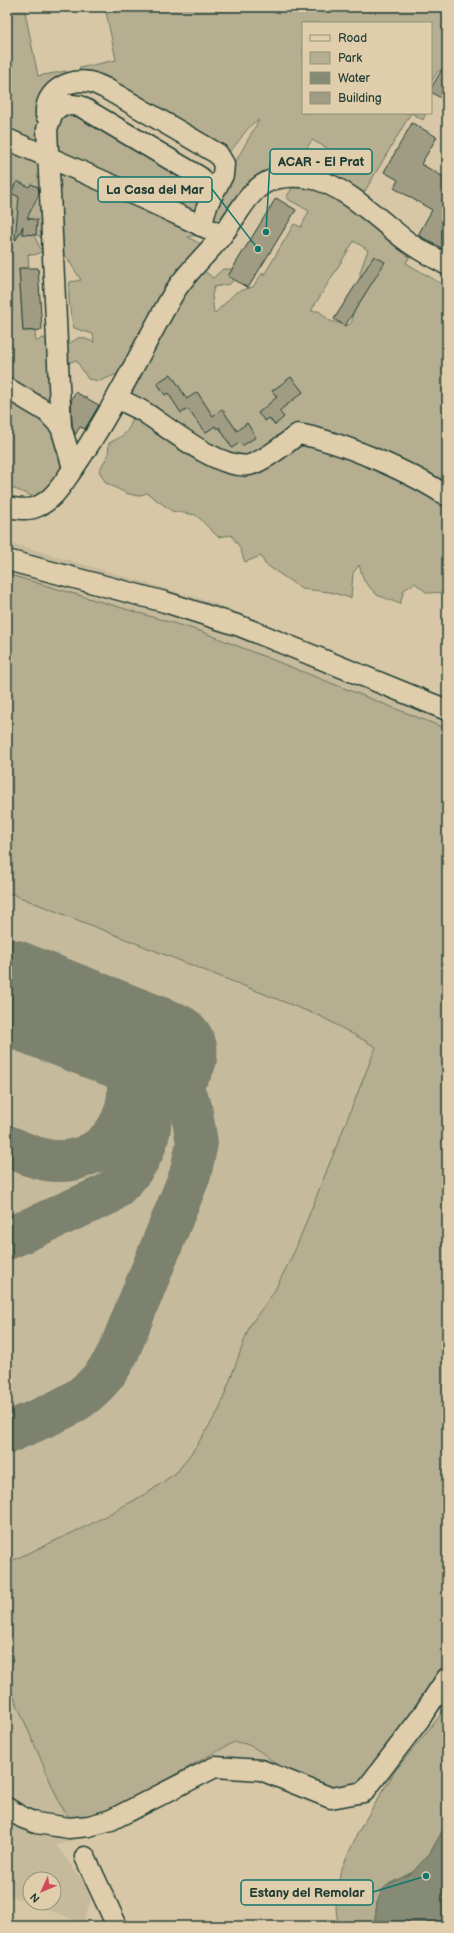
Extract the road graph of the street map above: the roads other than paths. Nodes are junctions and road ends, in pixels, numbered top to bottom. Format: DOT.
graph roads {
  1 [pos="47,129"];
  2 [pos="7,139"];
  3 [pos="49,157"];
  4 [pos="208,203"];
  5 [pos="201,226"];
  6 [pos="222,236"];
  7 [pos="447,265"];
  8 [pos="7,388"];
  9 [pos="117,398"];
  10 [pos="61,426"];
  11 [pos="73,468"];
  12 [pos="447,496"];
  13 [pos="7,507"];
  14 [pos="7,560"];
  15 [pos="447,710"];
  16 [pos="447,1678"];
  17 [pos="7,1808"];
  18 [pos="85,1857"];
  19 [pos="117,1926"];
  1 -- 3 [label="lane"];
  1 -- 4 [label="lane"];
  1 -- 4 [label="lane"];
  2 -- 3 [label="lane"];
  3 -- 5 [label="lane"];
  3 -- 10 [label="lane"];
  4 -- 5 [label="lane"];
  5 -- 6 [label="lane"];
  6 -- 7 [label="lane"];
  6 -- 9 [label="lane"];
  8 -- 10 [label="lane"];
  9 -- 11 [label="lane"];
  9 -- 12 [label="lane"];
  10 -- 11 [label="lane"];
  11 -- 13 [label="lane"];
  14 -- 15 [label="lane"];
  16 -- 17 [label="lane"];
  18 -- 19 [label="lane"];
}
